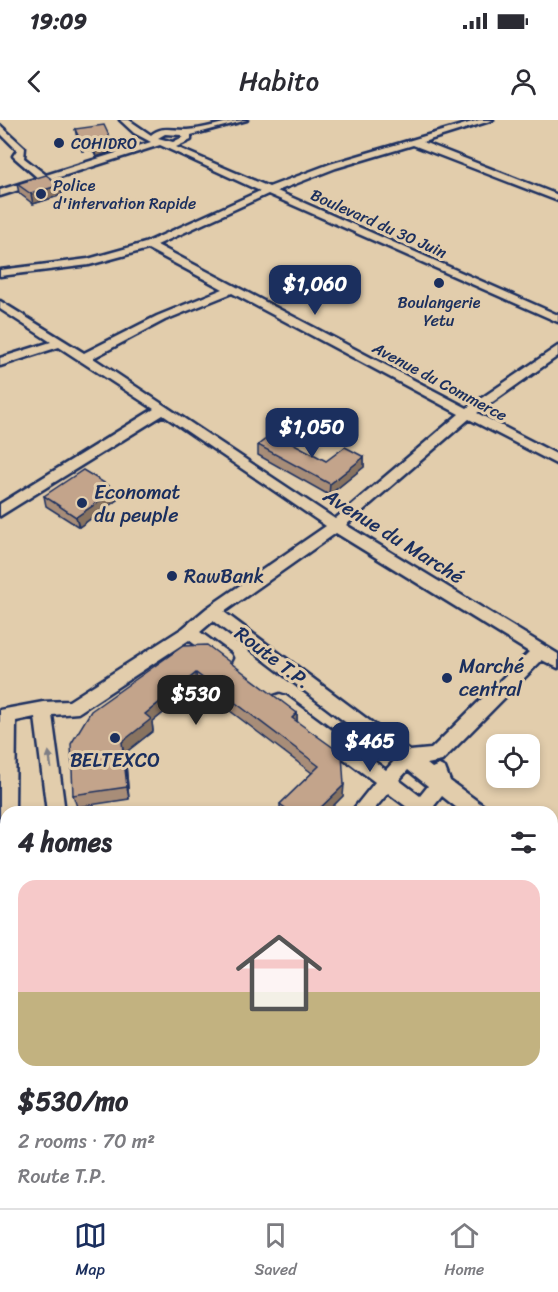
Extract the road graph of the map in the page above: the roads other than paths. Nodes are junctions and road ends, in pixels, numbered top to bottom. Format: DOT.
graph roads {
  1 [pos="189,120"];
  2 [pos="243,120"];
  3 [pos="489,120"];
  4 [pos="127,123"];
  5 [pos="0,128"];
  6 [pos="163,131"];
  7 [pos="183,135"];
  8 [pos="158,142"];
  9 [pos="413,142"];
  10 [pos="188,154"];
  11 [pos="45,179"];
  12 [pos="268,191"];
  13 [pos="0,193"];
  14 [pos="558,198"];
  15 [pos="148,246"];
  16 [pos="0,273"];
  17 [pos="232,289"];
  18 [pos="0,304"];
  19 [pos="558,319"];
  20 [pos="61,343"];
  21 [pos="558,350"];
  22 [pos="84,358"];
  23 [pos="0,362"];
  24 [pos="163,409"];
  25 [pos="467,414"];
  26 [pos="558,461"];
  27 [pos="0,511"];
  28 [pos="336,526"];
  29 [pos="213,612"];
  30 [pos="189,632"];
  31 [pos="541,651"];
  32 [pos="558,662"];
  33 [pos="236,667"];
  34 [pos="264,689"];
  35 [pos="43,709"];
  36 [pos="4,716"];
  37 [pos="436,756"];
  38 [pos="407,759"];
  39 [pos="386,782"];
  40 [pos="441,783"];
  41 [pos="4,806"];
  42 [pos="55,806"];
  43 [pos="365,806"];
  44 [pos="418,806"];
  45 [pos="426,806"];
  46 [pos="470,806"];
  1 -- 7 [label="street"];
  2 -- 7 [label="street"];
  3 -- 9 [label="street"];
  4 -- 6 [label="street"];
  4 -- 8 [label="street, Boulevard du 30 Juin"];
  5 -- 11 [label="street"];
  6 -- 7 [label="street"];
  6 -- 8 [label="street"];
  7 -- 8 [label="street"];
  7 -- 10 [label="street"];
  8 -- 10 [label="street, Boulevard du 30 Juin"];
  8 -- 11 [label="street"];
  9 -- 12 [label="street"];
  9 -- 14 [label="street"];
  10 -- 12 [label="street, Boulevard du 30 Juin"];
  11 -- 13 [label="street"];
  12 -- 15 [label="street"];
  12 -- 19 [label="street, Boulevard du 30 Juin"];
  15 -- 16 [label="street"];
  15 -- 17 [label="street, Avenue du Commerce"];
  17 -- 22 [label="street"];
  17 -- 25 [label="street, Avenue du Commerce"];
  18 -- 20 [label="street, Avenue du Marché"];
  20 -- 22 [label="street, Avenue du Marché"];
  20 -- 23 [label="street"];
  21 -- 25 [label="street"];
  22 -- 24 [label="street, Avenue du Marché"];
  24 -- 27 [label="street"];
  24 -- 28 [label="street, Avenue du Marché"];
  25 -- 26 [label="street, Avenue du Commerce"];
  25 -- 28 [label="street"];
  28 -- 29 [label="street"];
  28 -- 31 [label="street, Avenue du Marché"];
  29 -- 30 [label="street"];
  29 -- 38 [label="street, Route T.P."];
  30 -- 33 [label="street, Route T.P."];
  30 -- 35 [label="street"];
  31 -- 32 [label="street, Avenue du Marché"];
  31 -- 37 [label="street"];
  34 -- 39 [label="street, Route T.P."];
  35 -- 36 [label="street"];
  42 -- 35 [label="street, one-way"];
  36 -- 41 [label="street"];
  37 -- 38 [label="street"];
  37 -- 40 [label="street"];
  38 -- 39 [label="street"];
  38 -- 40 [label="street, Route T.P."];
  39 -- 43 [label="street"];
  39 -- 44 [label="street, Route T.P."];
  40 -- 45 [label="street"];
  40 -- 46 [label="street, Route T.P."];
}
